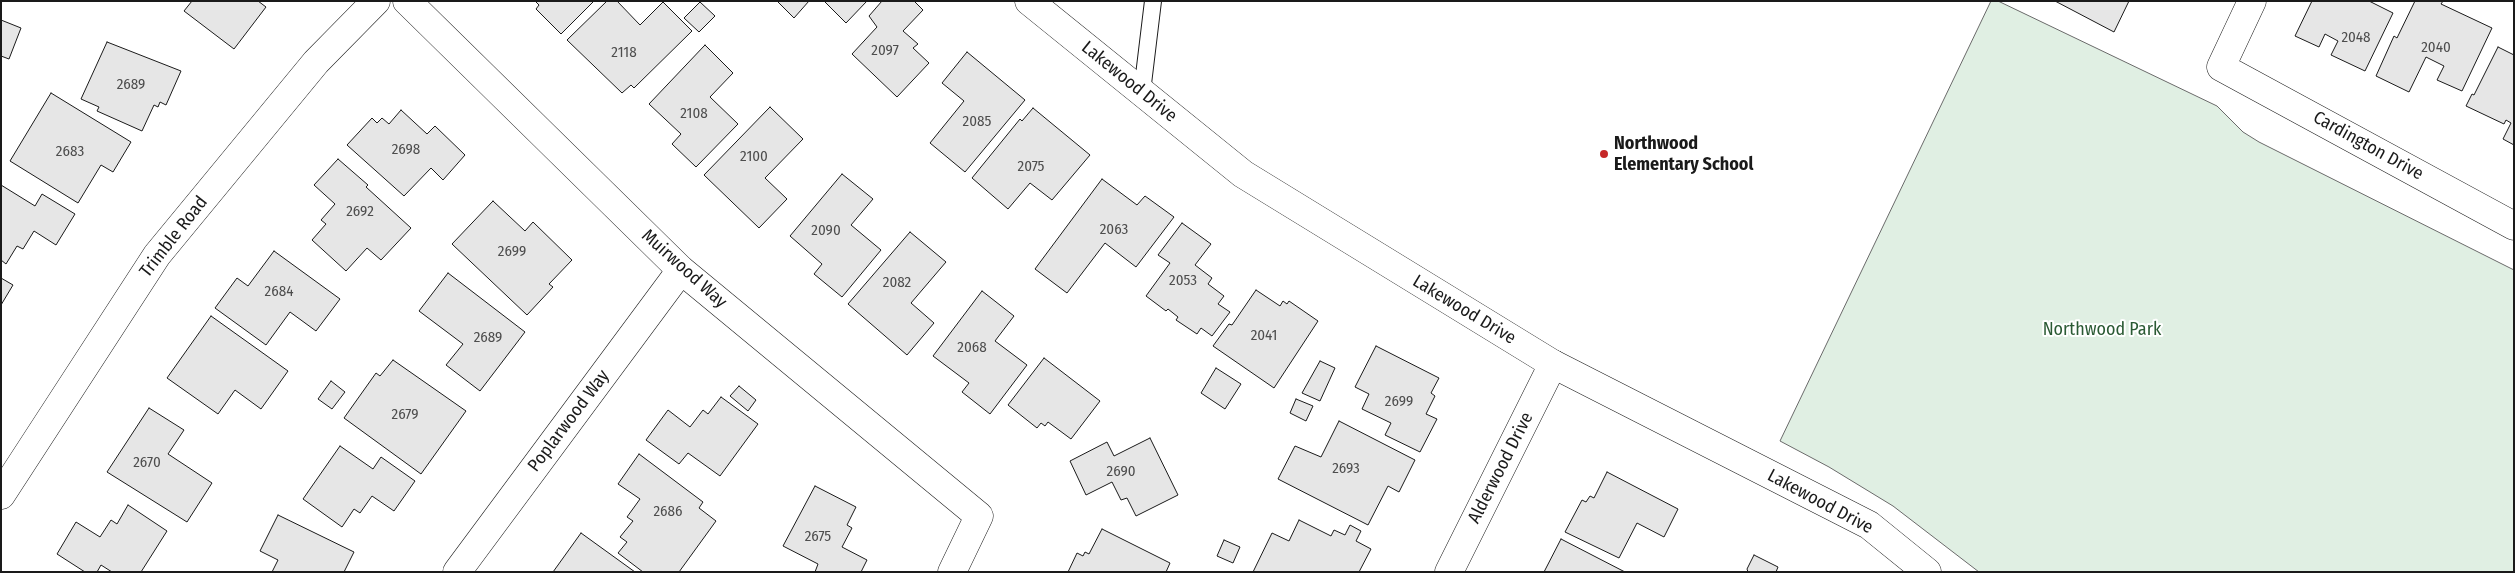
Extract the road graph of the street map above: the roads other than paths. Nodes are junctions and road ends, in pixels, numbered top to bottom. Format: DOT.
graph roads {
  1 [pos="376,1"];
  2 [pos="407,1"];
  3 [pos="1029,1"];
  4 [pos="1153,1"];
  5 [pos="2252,1"];
  6 [pos="1142,92"];
  7 [pos="2514,226"];
  8 [pos="681,270"];
  9 [pos="1553,364"];
  10 [pos="1,495"];
  11 [pos="457,572"];
  12 [pos="952,572"];
  13 [pos="1449,572"];
  14 [pos="1927,572"];
  1 -- 10 [label="street, Trimble Road"];
  2 -- 8 [label="street, Muirwood Way"];
  3 -- 6 [label="street, Lakewood Drive"];
  4 -- 6 [label="lane"];
  5 -- 7 [label="street, Cardington Drive"];
  6 -- 9 [label="street, Lakewood Drive"];
  8 -- 11 [label="street, Poplarwood Way"];
  8 -- 12 [label="street, Muirwood Way"];
  9 -- 13 [label="street, Alderwood Drive"];
  9 -- 14 [label="street, Lakewood Drive"];
}
